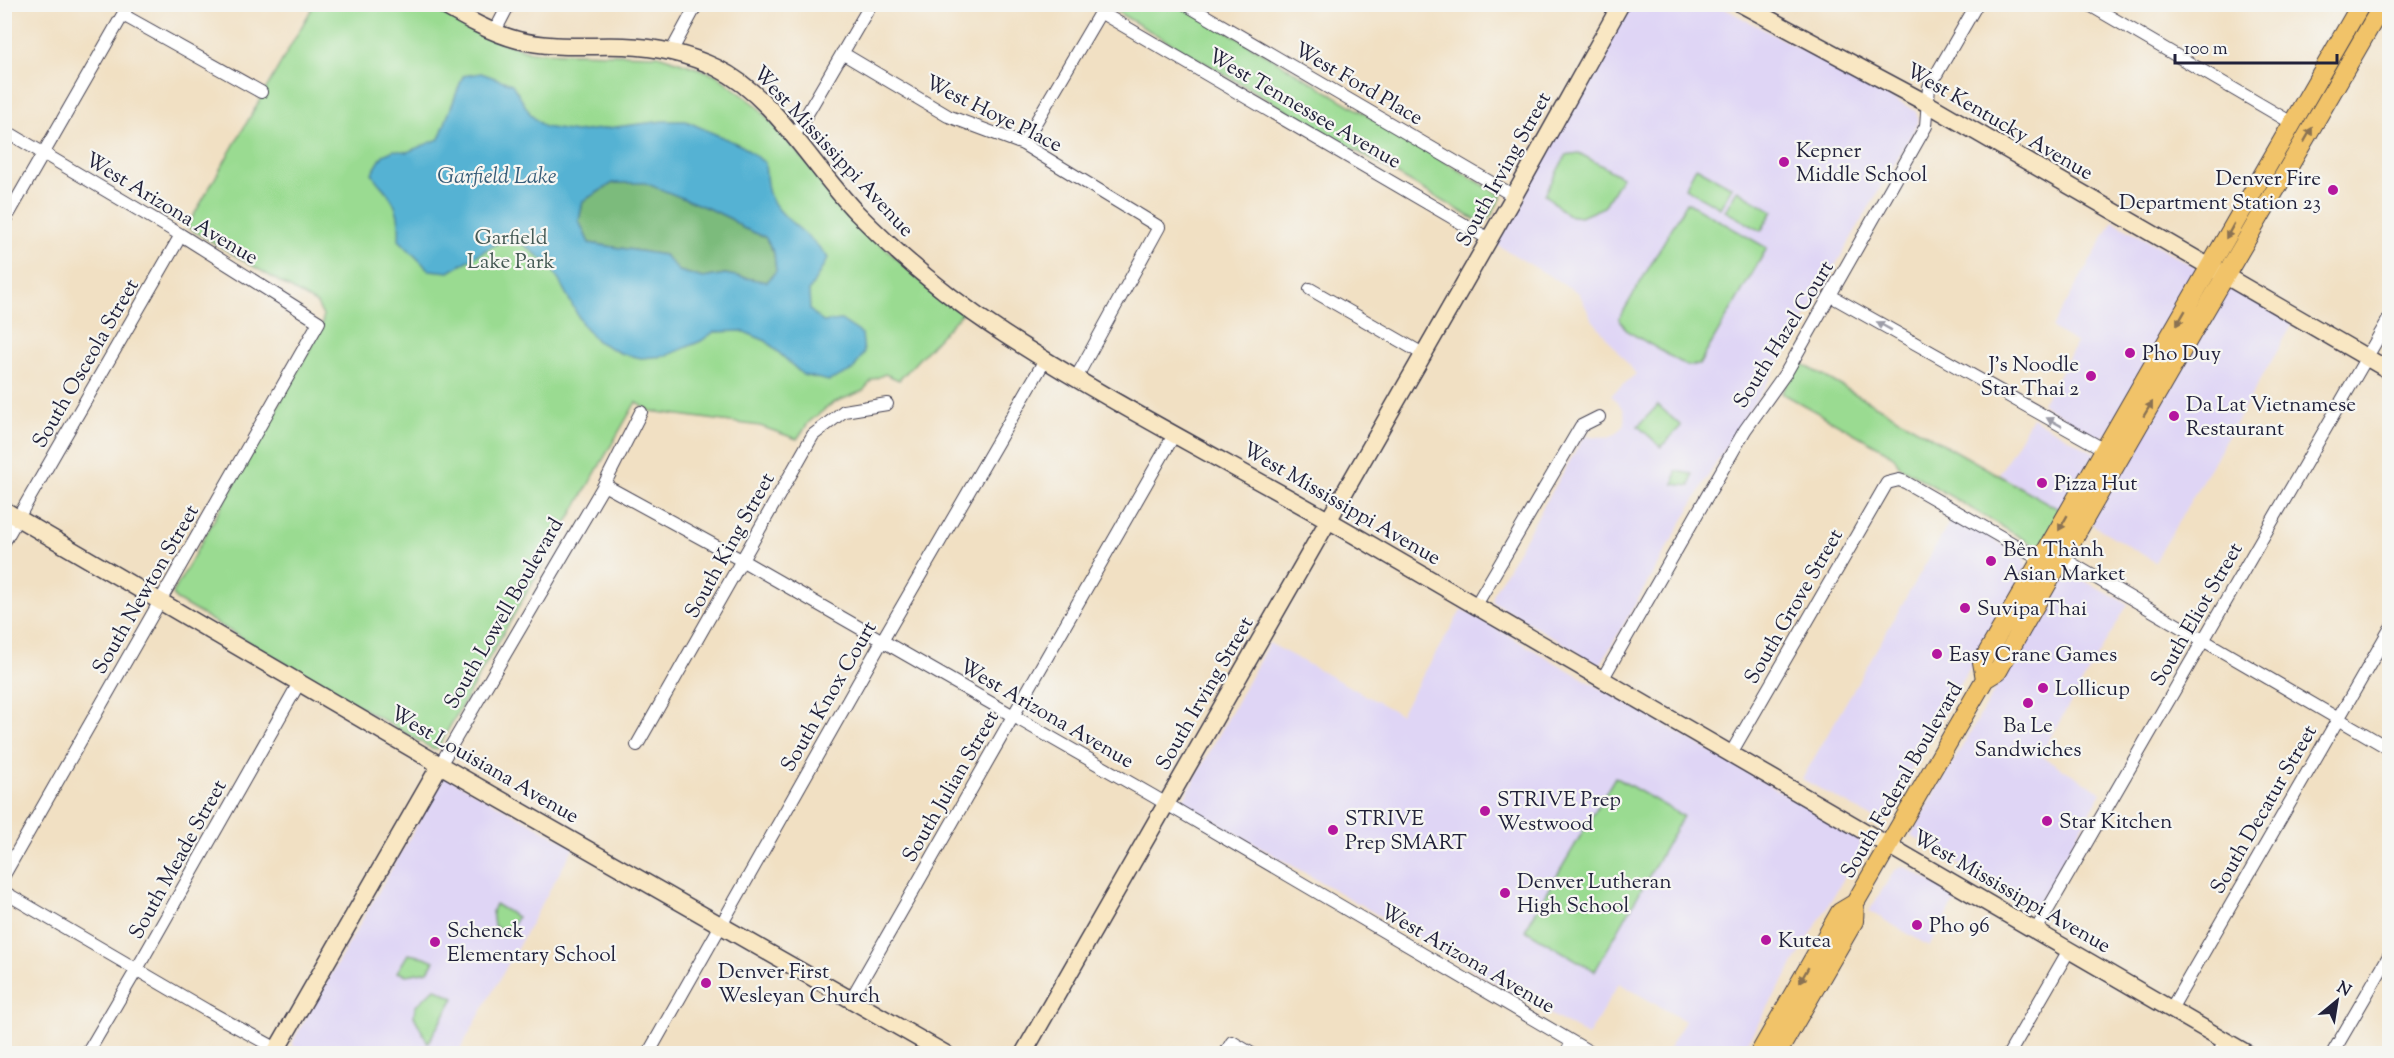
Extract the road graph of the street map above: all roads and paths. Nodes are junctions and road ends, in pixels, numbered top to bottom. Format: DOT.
graph roads {
  1 [pos="441,4"];
  2 [pos="509,4"];
  3 [pos="697,4"];
  4 [pos="871,4"];
  5 [pos="1185,4"];
  6 [pos="1621,4"];
  7 [pos="1741,4"];
  8 [pos="1977,4"];
  9 [pos="2088,4"];
  10 [pos="2361,4"];
  11 [pos="1102,8"];
  12 [pos="126,10"];
  13 [pos="2383,15"];
  14 [pos="495,31"];
  15 [pos="671,52"];
  16 [pos="843,53"];
  17 [pos="261,92"];
  18 [pos="1928,104"];
  19 [pos="2292,123"];
  20 [pos="4,129"];
  21 [pos="794,138"];
  22 [pos="1023,144"];
  23 [pos="44,153"];
  24 [pos="1514,196"];
  25 [pos="4,222"];
  26 [pos="181,235"];
  27 [pos="1489,239"];
  28 [pos="2210,267"];
  29 [pos="2227,277"];
  30 [pos="1310,289"];
  31 [pos="1831,296"];
  32 [pos="2390,317"];
  33 [pos="319,322"];
  34 [pos="1423,354"];
  35 [pos="2366,357"];
  36 [pos="1045,360"];
  37 [pos="2390,371"];
  38 [pos="1076,378"];
  39 [pos="886,404"];
  40 [pos="641,412"];
  41 [pos="1599,417"];
  42 [pos="1174,435"];
  43 [pos="2105,450"];
  44 [pos="604,485"];
  45 [pos="11,514"];
  46 [pos="1329,520"];
  47 [pos="4,542"];
  48 [pos="2062,558"];
  49 [pos="2041,560"];
  50 [pos="743,561"];
  51 [pos="160,600"];
  52 [pos="1476,605"];
  53 [pos="2390,629"];
  54 [pos="2204,640"];
  55 [pos="882,641"];
  56 [pos="1603,678"];
  57 [pos="1985,679"];
  58 [pos="299,683"];
  59 [pos="1012,716"];
  60 [pos="2338,718"];
  61 [pos="637,745"];
  62 [pos="2390,748"];
  63 [pos="1730,754"];
  64 [pos="440,765"];
  65 [pos="1166,804"];
  66 [pos="1890,846"];
  67 [pos="4,875"];
  68 [pos="4,892"];
  69 [pos="1855,903"];
  70 [pos="722,925"];
  71 [pos="2036,930"];
  72 [pos="2069,950"];
  73 [pos="2390,954"];
  74 [pos="137,969"];
  75 [pos="850,1001"];
  76 [pos="2171,1009"];
  77 [pos="2222,1047"];
  78 [pos="1569,1048"];
  79 [pos="279,1052"];
  80 [pos="87,1053"];
  81 [pos="648,1053"];
  82 [pos="946,1053"];
  83 [pos="1023,1053"];
  84 [pos="1225,1053"];
  85 [pos="1252,1053"];
  86 [pos="1593,1053"];
  87 [pos="1759,1053"];
  88 [pos="1777,1053"];
  89 [pos="2010,1053"];
  90 [pos="2248,1053"];
  91 [pos="2332,1053"];
  1 -- 14 [label="street, West Mississippi Avenue"];
  2 -- 14 [label="street"];
  3 -- 15 [label="street"];
  4 -- 16 [label="street"];
  5 -- 24 [label="street, West Ford Place"];
  6 -- 24 [label="street, South Irving Street"];
  7 -- 18 [label="street, West Kentucky Avenue"];
  8 -- 18 [label="street, South Hazel Court"];
  9 -- 19 [label="street"];
  10 -- 19 [label="main road, South Federal Boulevard"];
  11 -- 22 [label="street"];
  11 -- 27 [label="street, West Tennessee Avenue"];
  12 -- 17 [label="street"];
  12 -- 23 [label="street"];
  29 -- 13 [label="main road, South Federal Boulevard, one-way"];
  14 -- 15 [label="street, West Mississippi Avenue"];
  15 -- 21 [label="street, West Mississippi Avenue"];
  16 -- 21 [label="street"];
  16 -- 22 [label="street, West Hoye Place"];
  18 -- 28 [label="street, West Kentucky Avenue"];
  18 -- 31 [label="street, South Hazel Court"];
  19 -- 28 [label="main road, South Federal Boulevard, one-way"];
  20 -- 23 [label="street, West Arizona Avenue"];
  21 -- 36 [label="street, West Mississippi Avenue"];
  22 -- 38 [label="street, West Hoye Place"];
  23 -- 25 [label="street"];
  23 -- 26 [label="street, West Arizona Avenue"];
  24 -- 27 [label="street, South Irving Street"];
  26 -- 33 [label="street, West Arizona Avenue"];
  26 -- 45 [label="street, South Osceola Street"];
  27 -- 34 [label="street, South Irving Street"];
  28 -- 29 [label="street, West Kentucky Avenue"];
  28 -- 43 [label="main road, South Federal Boulevard, one-way"];
  29 -- 35 [label="street, West Kentucky Avenue"];
  48 -- 29 [label="main road, South Federal Boulevard, one-way"];
  30 -- 34 [label="street"];
  43 -- 31 [label="street, one-way"];
  31 -- 56 [label="street, South Hazel Court"];
  32 -- 35 [label="street, South Eliot Street"];
  33 -- 51 [label="street, South Newton Street"];
  34 -- 46 [label="street, South Irving Street"];
  35 -- 37 [label="street, West Kentucky Avenue"];
  35 -- 54 [label="street, South Eliot Street"];
  36 -- 38 [label="street, West Mississippi Avenue"];
  36 -- 55 [label="street, South Knox Court"];
  38 -- 42 [label="street, West Mississippi Avenue"];
  39 -- 50 [label="street, South King Street"];
  40 -- 44 [label="street, South Lowell Boulevard"];
  41 -- 52 [label="street"];
  42 -- 46 [label="street, West Mississippi Avenue"];
  42 -- 59 [label="street, South Julian Street"];
  43 -- 49 [label="main road, South Federal Boulevard, one-way"];
  44 -- 50 [label="street, West Arizona Avenue"];
  44 -- 64 [label="street, South Lowell Boulevard"];
  45 -- 47 [label="street, South Osceola Street"];
  45 -- 51 [label="street, West Louisiana Avenue"];
  46 -- 52 [label="street, West Mississippi Avenue"];
  46 -- 65 [label="street, South Irving Street"];
  48 -- 54 [label="street"];
  48 -- 57 [label="main road, South Federal Boulevard"];
  49 -- 57 [label="main road, South Federal Boulevard"];
  49 -- 63 [label="street, South Grove Street"];
  50 -- 55 [label="street, West Arizona Avenue"];
  50 -- 61 [label="street, South King Street"];
  51 -- 58 [label="street, West Louisiana Avenue"];
  51 -- 67 [label="street, South Newton Street"];
  52 -- 56 [label="street, West Mississippi Avenue"];
  53 -- 60 [label="street, South Decatur Street"];
  54 -- 60 [label="street"];
  54 -- 71 [label="street, South Eliot Street"];
  55 -- 59 [label="street, West Arizona Avenue"];
  55 -- 70 [label="street, South Knox Court"];
  56 -- 63 [label="street, West Mississippi Avenue"];
  57 -- 66 [label="main road, South Federal Boulevard"];
  58 -- 64 [label="street, West Louisiana Avenue"];
  58 -- 74 [label="street, South Meade Street"];
  59 -- 65 [label="street, West Arizona Avenue"];
  59 -- 75 [label="street, South Julian Street"];
  60 -- 62 [label="street"];
  60 -- 76 [label="street, South Decatur Street"];
  63 -- 66 [label="street, West Mississippi Avenue"];
  64 -- 70 [label="street, West Louisiana Avenue"];
  64 -- 79 [label="street, South Lowell Boulevard"];
  65 -- 78 [label="street, West Arizona Avenue"];
  65 -- 83 [label="street, South Irving Street"];
  66 -- 69 [label="main road, South Federal Boulevard"];
  66 -- 71 [label="street, West Mississippi Avenue"];
  68 -- 74 [label="street"];
  69 -- 87 [label="main road, South Federal Boulevard, one-way"];
  69 -- 88 [label="main road, South Federal Boulevard"];
  70 -- 75 [label="street, West Louisiana Avenue"];
  70 -- 81 [label="street, South Knox Court"];
  71 -- 72 [label="street, West Mississippi Avenue"];
  72 -- 76 [label="street, West Mississippi Avenue"];
  72 -- 89 [label="street"];
  73 -- 91 [label="street"];
  74 -- 79 [label="street"];
  74 -- 80 [label="street, South Meade Street"];
  75 -- 82 [label="street, West Louisiana Avenue"];
  76 -- 77 [label="street, West Mississippi Avenue"];
  77 -- 90 [label="street, West Mississippi Avenue"];
  78 -- 86 [label="street, West Arizona Avenue"];
  84 -- 85 [label="street"];
}
